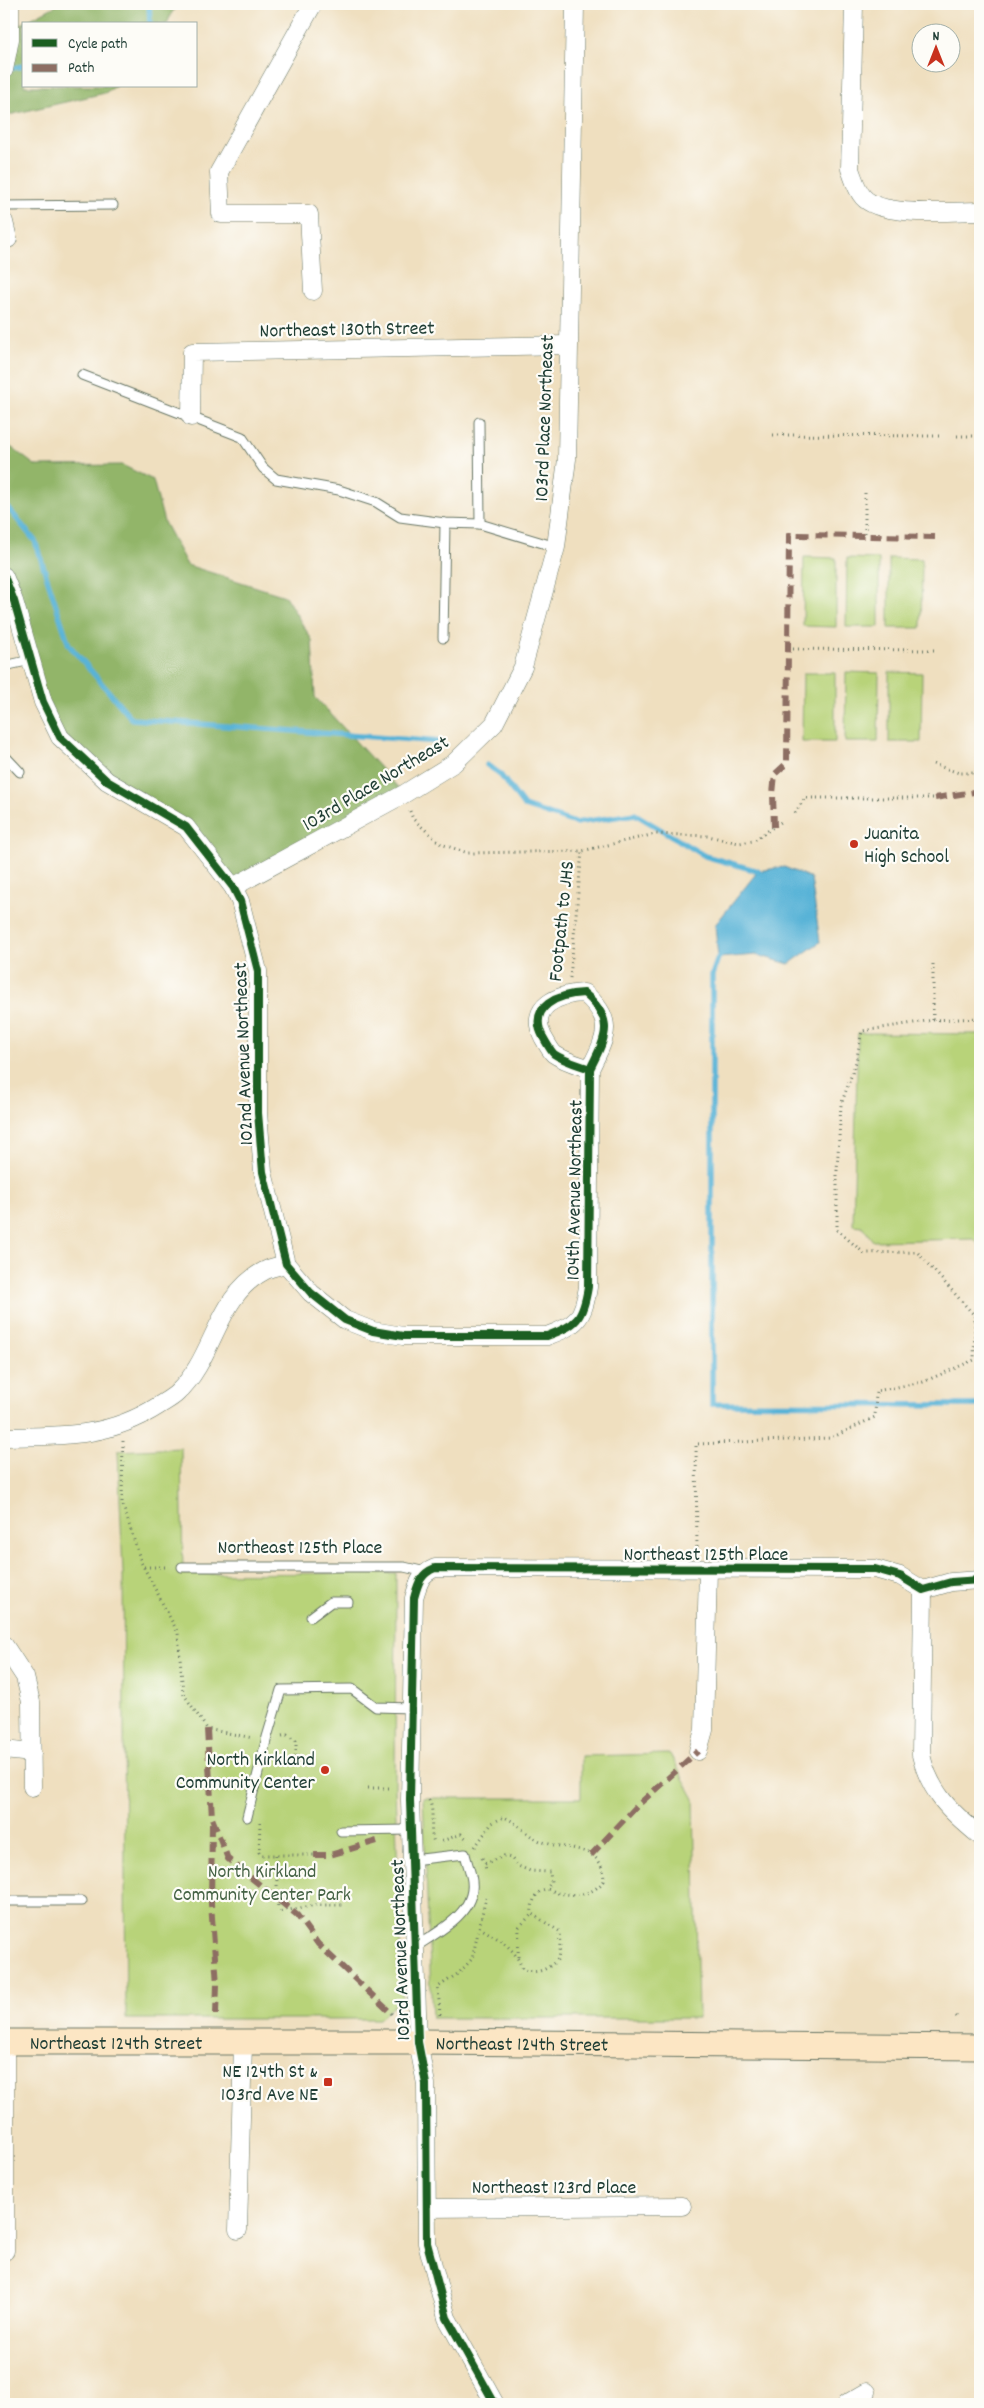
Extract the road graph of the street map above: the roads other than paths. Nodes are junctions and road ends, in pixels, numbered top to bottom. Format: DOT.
graph roads {
  1 [pos="10,4"];
  2 [pos="313,4"];
  3 [pos="575,4"];
  4 [pos="854,4"];
  5 [pos="4,70"];
  6 [pos="113,205"];
  7 [pos="4,206"];
  8 [pos="980,211"];
  9 [pos="313,291"];
  10 [pos="568,345"];
  11 [pos="82,375"];
  12 [pos="191,417"];
  13 [pos="479,422"];
  14 [pos="445,523"];
  15 [pos="480,524"];
  16 [pos="556,547"];
  17 [pos="4,576"];
  18 [pos="443,638"];
  19 [pos="31,660"];
  20 [pos="4,666"];
  21 [pos="4,755"];
  22 [pos="20,772"];
  23 [pos="233,887"];
  24 [pos="590,1070"];
  25 [pos="286,1264"];
  26 [pos="4,1436"];
  27 [pos="182,1567"];
  28 [pos="708,1569"];
  29 [pos="426,1572"];
  30 [pos="980,1580"];
  31 [pos="923,1590"];
  32 [pos="348,1602"];
  33 [pos="311,1617"];
  34 [pos="4,1645"];
  35 [pos="411,1708"];
  36 [pos="4,1750"];
  37 [pos="698,1751"];
  38 [pos="32,1753"];
  39 [pos="32,1787"];
  40 [pos="248,1817"];
  41 [pos="411,1830"];
  42 [pos="341,1831"];
  43 [pos="980,1836"];
  44 [pos="412,1860"];
  45 [pos="4,1901"];
  46 [pos="82,1901"];
  47 [pos="415,1947"];
  48 [pos="980,2038"];
  49 [pos="4,2042"];
  50 [pos="418,2042"];
  51 [pos="243,2043"];
  52 [pos="980,2047"];
  53 [pos="682,2206"];
  54 [pos="426,2208"];
  55 [pos="238,2230"];
  56 [pos="5,2251"];
  57 [pos="867,2392"];
  58 [pos="495,2404"];
  59 [pos="846,2404"];
  1 -- 5 [label="street"];
  2 -- 9 [label="street"];
  3 -- 10 [label="street, 103rd Place Northeast"];
  4 -- 8 [label="street"];
  6 -- 7 [label="lane"];
  10 -- 12 [label="street, Northeast 130th Street"];
  10 -- 16 [label="street, 103rd Place Northeast"];
  11 -- 12 [label="lane"];
  12 -- 14 [label="lane"];
  13 -- 15 [label="lane"];
  14 -- 15 [label="lane"];
  14 -- 18 [label="lane"];
  15 -- 16 [label="lane"];
  16 -- 23 [label="street, 103rd Place Northeast"];
  17 -- 19 [label="street, 102nd Avenue Northeast"];
  19 -- 20 [label="lane"];
  19 -- 23 [label="street, 102nd Avenue Northeast"];
  21 -- 22 [label="lane"];
  23 -- 25 [label="street, 102nd Avenue Northeast"];
  24 -- 24 [label="street, 104th Avenue Northeast"];
  24 -- 25 [label="street, 104th Avenue Northeast"];
  25 -- 26 [label="street"];
  27 -- 29 [label="lane, Northeast 125th Place"];
  28 -- 29 [label="street, Northeast 125th Place"];
  28 -- 31 [label="street, Northeast 125th Place"];
  28 -- 37 [label="street"];
  29 -- 35 [label="street, 103rd Avenue Northeast"];
  30 -- 31 [label="street"];
  31 -- 43 [label="street"];
  32 -- 33 [label="lane"];
  34 -- 38 [label="street"];
  35 -- 40 [label="lane"];
  35 -- 41 [label="street, 103rd Avenue Northeast"];
  36 -- 38 [label="street"];
  38 -- 39 [label="street"];
  41 -- 42 [label="lane"];
  41 -- 44 [label="street, 103rd Avenue Northeast"];
  44 -- 47 [label="street, 103rd Avenue Northeast"];
  44 -- 47 [label="lane"];
  45 -- 46 [label="lane"];
  47 -- 50 [label="street, 103rd Avenue Northeast"];
  48 -- 52 [label="street"];
  49 -- 51 [label="main road, Northeast 124th Street"];
  49 -- 56 [label="street"];
  50 -- 51 [label="main road, Northeast 124th Street"];
  50 -- 52 [label="main road, Northeast 124th Street"];
  50 -- 54 [label="street, 103rd Avenue Northeast"];
  51 -- 55 [label="street"];
  53 -- 54 [label="street, Northeast 123rd Place"];
  54 -- 58 [label="street, 103rd Avenue Northeast"];
  57 -- 59 [label="street"];
}
